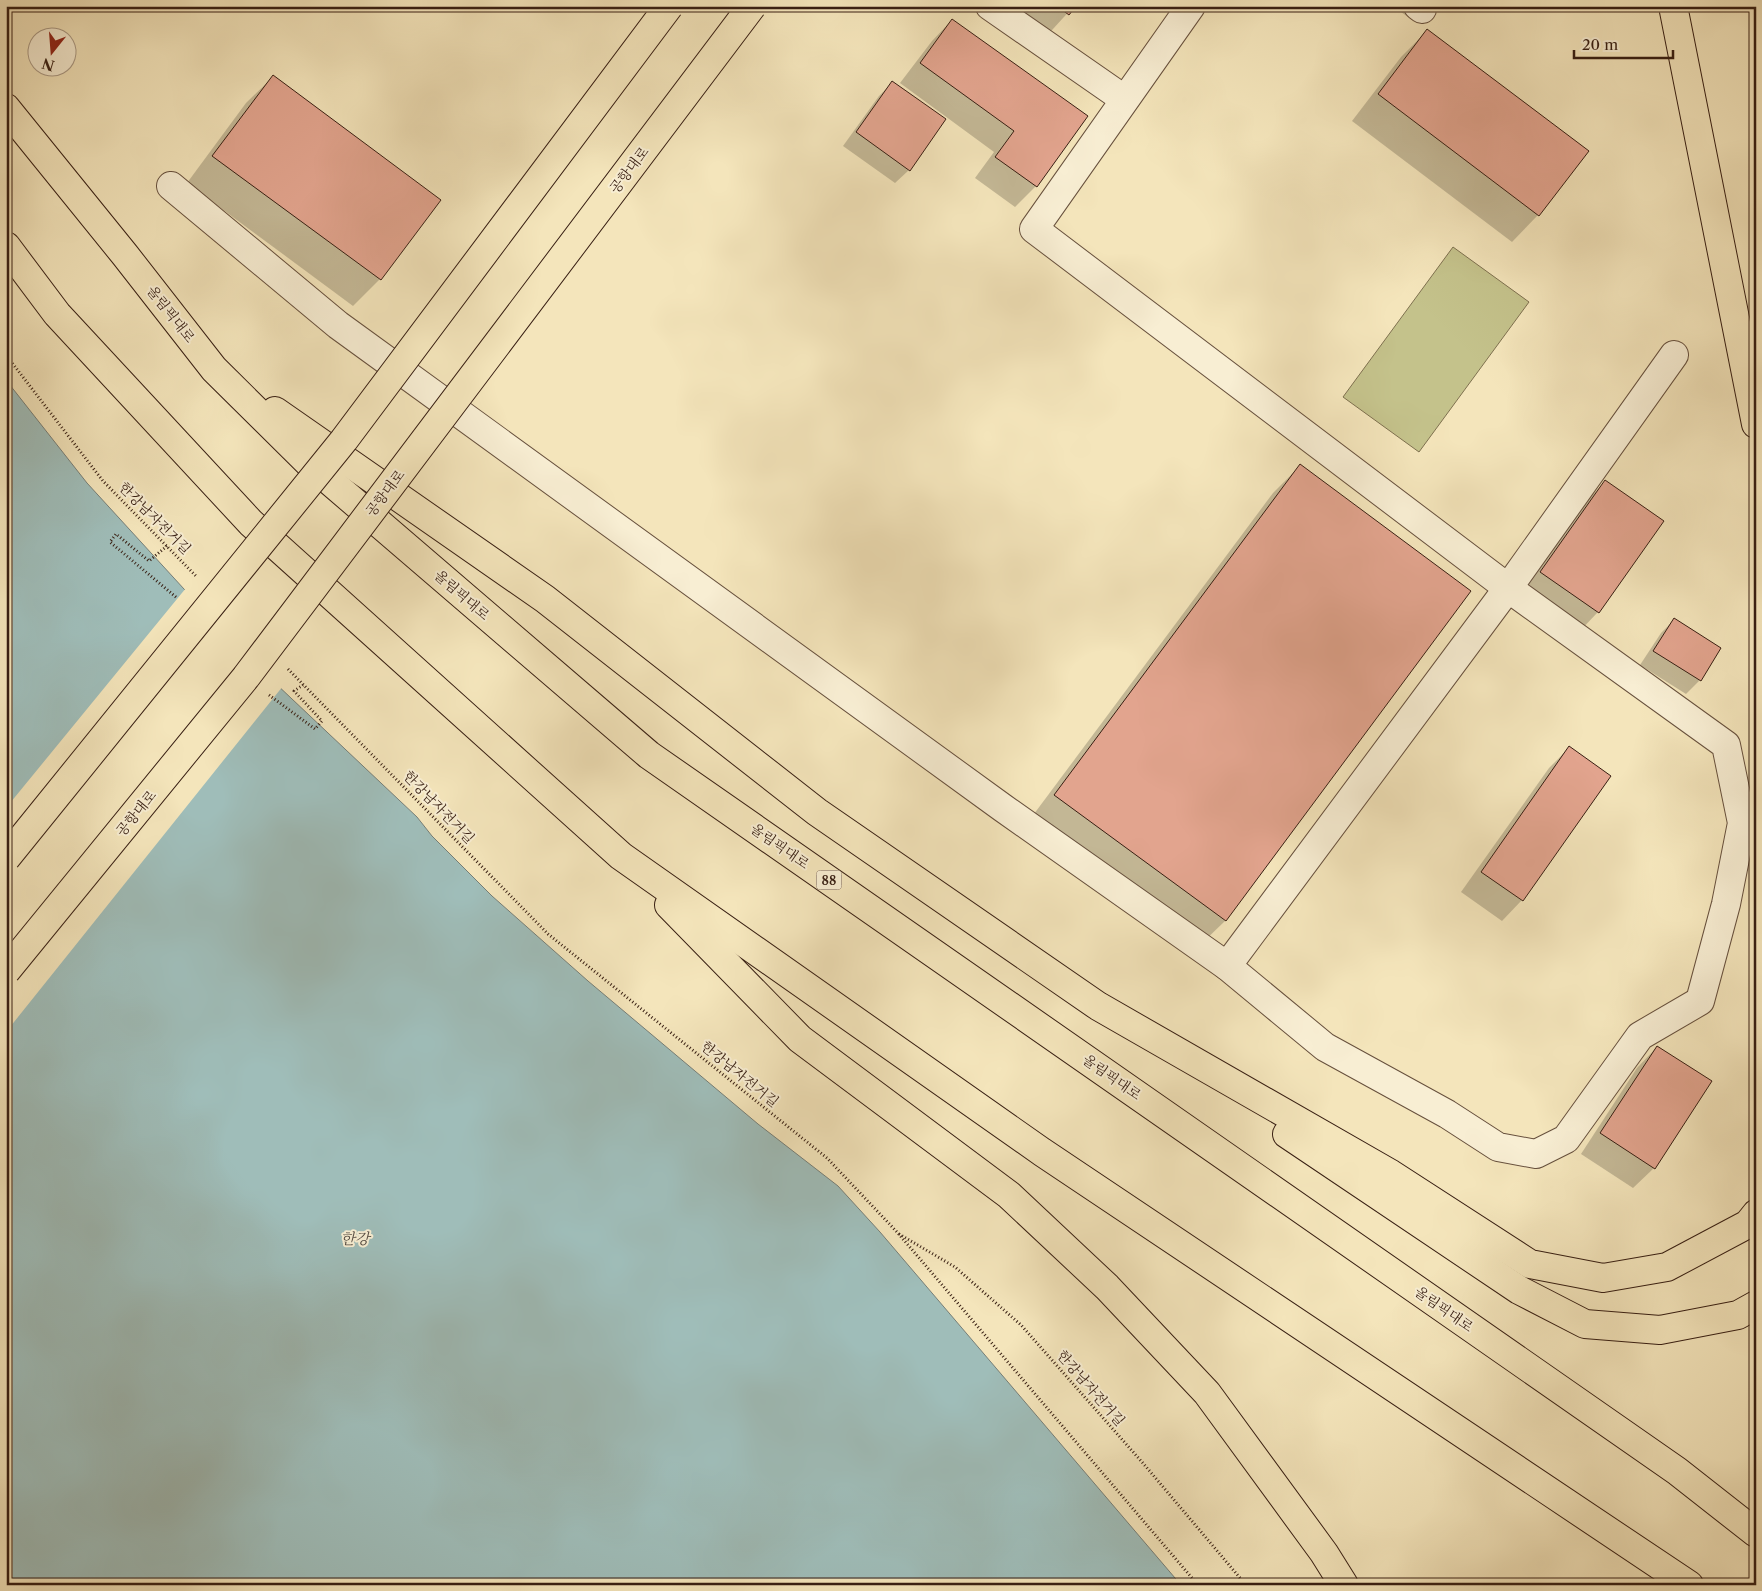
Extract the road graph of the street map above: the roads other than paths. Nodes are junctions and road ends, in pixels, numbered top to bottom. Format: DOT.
graph roads {
  1 [pos="669,6"];
  2 [pos="752,6"];
  3 [pos="990,6"];
  4 [pos="1191,6"];
  5 [pos="1674,6"];
  6 [pos="1124,99"];
  7 [pos="6,108"];
  8 [pos="171,186"];
  9 [pos="6,246"];
  10 [pos="1674,354"];
  11 [pos="214,369"];
  12 [pos="1756,424"];
  13 [pos="1508,588"];
  14 [pos="621,856"];
  15 [pos="6,858"];
  16 [pos="1227,966"];
  17 [pos="6,971"];
  18 [pos="1098,1006"];
  19 [pos="1756,1214"];
  20 [pos="1756,1306"];
  21 [pos="1756,1533"];
  22 [pos="1344,1585"];
  23 [pos="1689,1585"];
  1 -- 15 [label="main road, bridge"];
  2 -- 17 [label="main road, 공항대로, bridge"];
  3 -- 6 [label="lane"];
  4 -- 6 [label="lane"];
  5 -- 12 [label="main road"];
  6 -- 13 [label="lane"];
  7 -- 11 [label="main road, 올림픽대로 / 88"];
  8 -- 16 [label="lane"];
  9 -- 14 [label="main road"];
  10 -- 13 [label="lane"];
  11 -- 18 [label="main road"];
  11 -- 21 [label="main road, 올림픽대로 / 88"];
  13 -- 16 [label="lane"];
  13 -- 16 [label="lane"];
  14 -- 22 [label="main road"];
  14 -- 23 [label="main road"];
  18 -- 19 [label="main road"];
  18 -- 20 [label="main road"];
}
